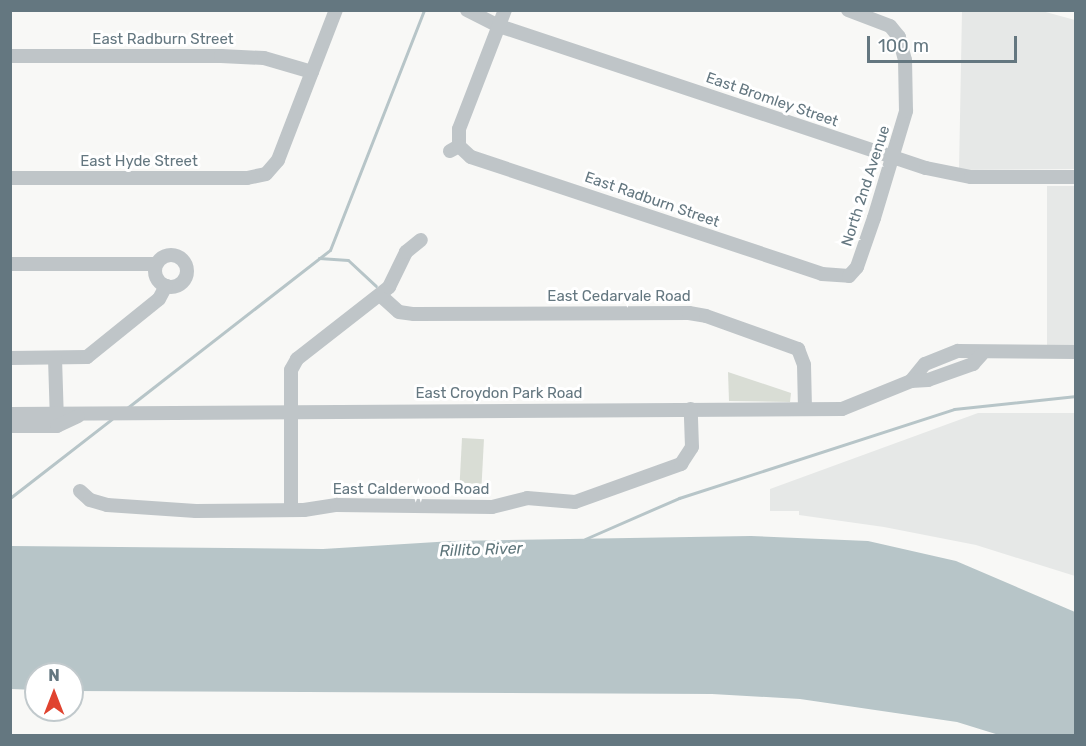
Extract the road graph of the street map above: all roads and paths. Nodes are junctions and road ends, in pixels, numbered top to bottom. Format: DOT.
graph roads {
  1 [pos="336,10"];
  2 [pos="467,10"];
  3 [pos="505,10"];
  4 [pos="848,10"];
  5 [pos="499,26"];
  6 [pos="10,56"];
  7 [pos="312,72"];
  8 [pos="895,158"];
  9 [pos="1076,177"];
  10 [pos="10,178"];
  11 [pos="421,240"];
  12 [pos="10,264"];
  13 [pos="156,264"];
  14 [pos="849,280"];
  15 [pos="166,286"];
  16 [pos="380,295"];
  17 [pos="1076,352"];
  18 [pos="10,358"];
  19 [pos="55,358"];
  20 [pos="691,409"];
  21 [pos="805,409"];
  22 [pos="289,411"];
  23 [pos="10,414"];
  24 [pos="57,420"];
  25 [pos="10,426"];
  26 [pos="80,491"];
  27 [pos="291,510"];
  1 -- 7 [label="street"];
  2 -- 5 [label="street, East Bromley Street"];
  3 -- 5 [label="street"];
  4 -- 8 [label="street, North 2nd Avenue"];
  5 -- 8 [label="street, East Bromley Street"];
  5 -- 14 [label="street, East Radburn Street"];
  6 -- 7 [label="street, East Radburn Street"];
  7 -- 10 [label="street, East Hyde Street"];
  8 -- 9 [label="street, East Bromley Street"];
  8 -- 14 [label="street, North 2nd Avenue"];
  11 -- 16 [label="street"];
  12 -- 13 [label="street"];
  13 -- 15 [label="street"];
  13 -- 15 [label="street"];
  15 -- 19 [label="street"];
  16 -- 21 [label="street, East Cedarvale Road"];
  16 -- 22 [label="street"];
  17 -- 21 [label="street, East Croydon Park Road"];
  18 -- 19 [label="street"];
  19 -- 24 [label="street"];
  20 -- 21 [label="street, East Croydon Park Road"];
  20 -- 22 [label="street, East Croydon Park Road"];
  20 -- 27 [label="street, East Calderwood Road"];
  22 -- 24 [label="street, East Croydon Park Road"];
  22 -- 27 [label="street"];
  23 -- 24 [label="street, East Croydon Park Road"];
  24 -- 25 [label="street, East Croydon Park Road"];
  26 -- 27 [label="street, East Calderwood Road"];
}
